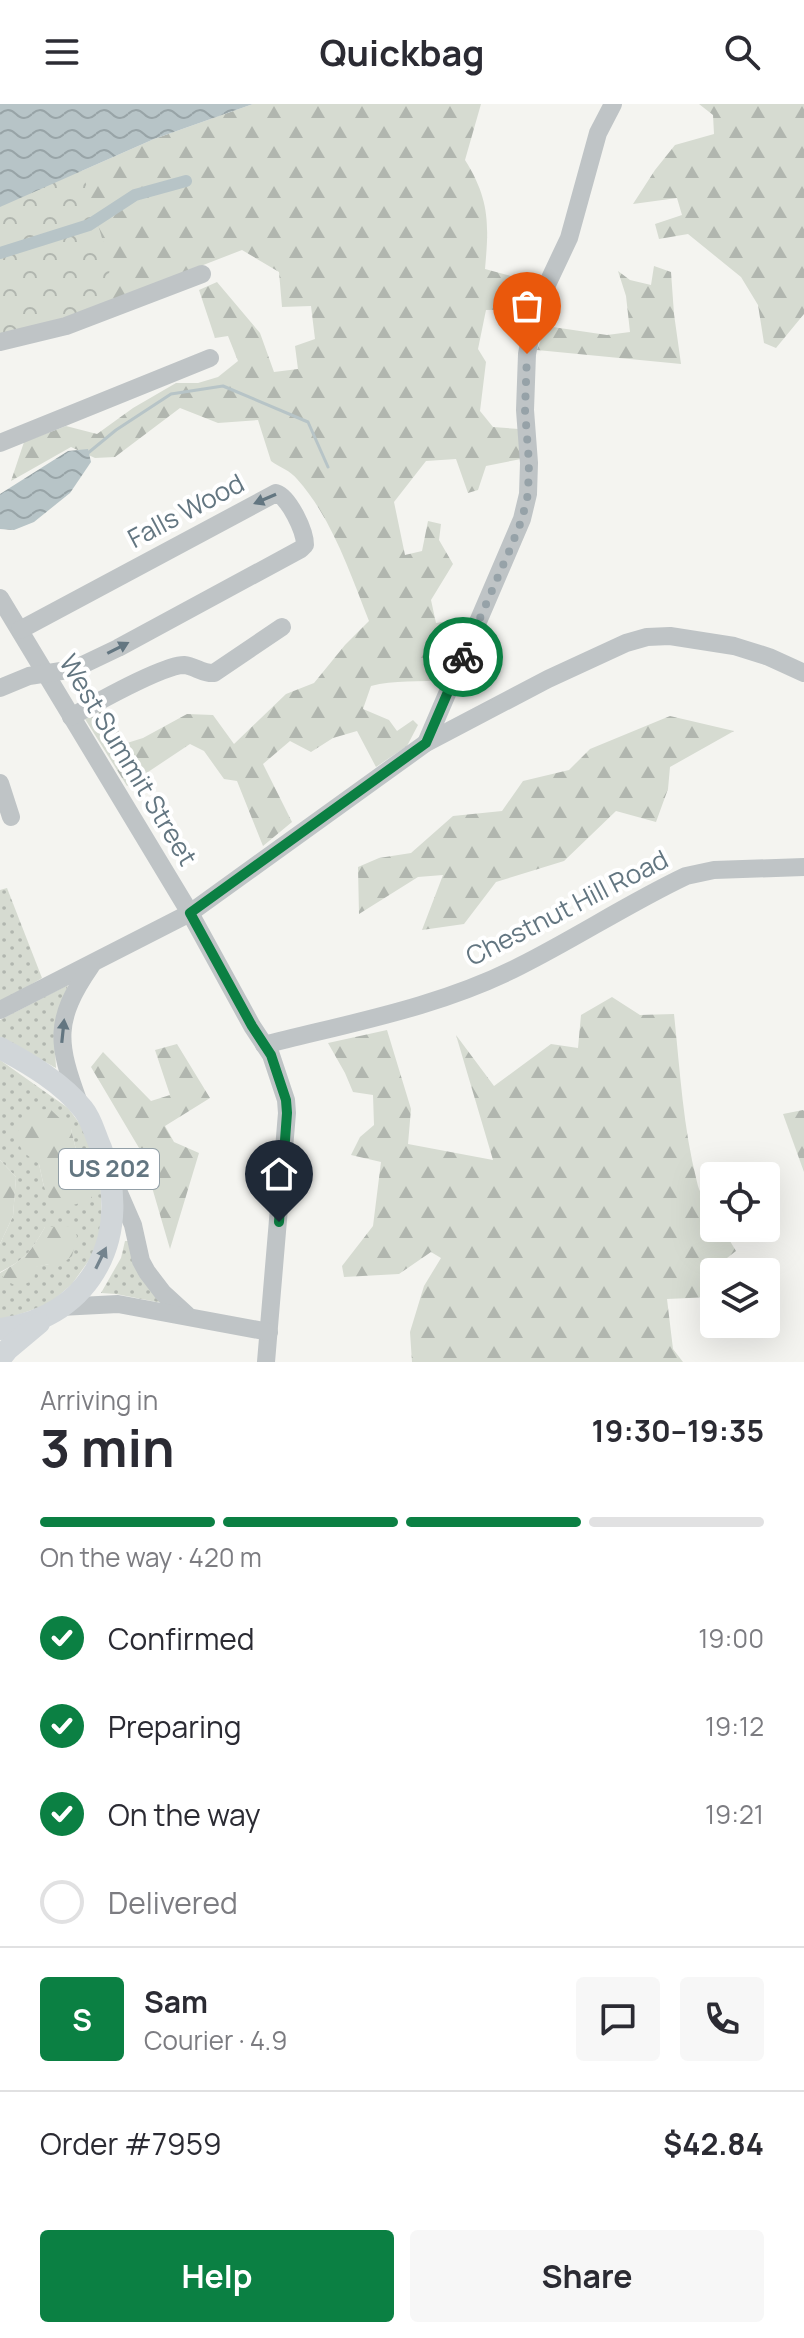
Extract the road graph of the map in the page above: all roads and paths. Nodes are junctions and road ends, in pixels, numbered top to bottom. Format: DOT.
graph roads {
  1 [pos="613,104"];
  2 [pos="202,274"];
  3 [pos="0,342"];
  4 [pos="210,358"];
  5 [pos="0,443"];
  6 [pos="0,598"];
  7 [pos="282,627"];
  8 [pos="20,630"];
  9 [pos="45,673"];
  10 [pos="804,673"];
  11 [pos="0,688"];
  12 [pos="71,717"];
  13 [pos="426,743"];
  14 [pos="0,783"];
  15 [pos="11,817"];
  16 [pos="804,867"];
  17 [pos="190,913"];
  18 [pos="94,962"];
  19 [pos="0,1010"];
  20 [pos="264,1045"];
  21 [pos="0,1048"];
  22 [pos="80,1106"];
  23 [pos="110,1173"];
  24 [pos="55,1311"];
  25 [pos="189,1317"];
  26 [pos="0,1329"];
  27 [pos="269,1332"];
  28 [pos="0,1359"];
  29 [pos="266,1362"];
  1 -- 13 [label="street"];
  2 -- 3 [label="street"];
  4 -- 5 [label="street"];
  6 -- 8 [label="street, West Summit Street"];
  7 -- 12 [label="street"];
  8 -- 9 [label="street, West Summit Street"];
  9 -- 8 [label="street, Falls Wood, one-way"];
  9 -- 11 [label="street"];
  9 -- 12 [label="street, West Summit Street"];
  10 -- 13 [label="street"];
  12 -- 17 [label="street, West Summit Street"];
  13 -- 17 [label="street"];
  14 -- 15 [label="street"];
  16 -- 20 [label="street, Chestnut Hill Road"];
  17 -- 18 [label="street"];
  17 -- 20 [label="street, West Summit Street"];
  18 -- 19 [label="street"];
  22 -- 18 [label="street, one-way"];
  20 -- 27 [label="street, West Summit Street"];
  21 -- 22 [label="main road, US 202"];
  22 -- 23 [label="main road, US 202"];
  24 -- 23 [label="main road, US 202, one-way"];
  23 -- 25 [label="street"];
  24 -- 25 [label="street"];
  24 -- 26 [label="main road"];
  24 -- 28 [label="main road, US 202"];
  25 -- 27 [label="street"];
  27 -- 29 [label="street, West Summit Street"];
}
